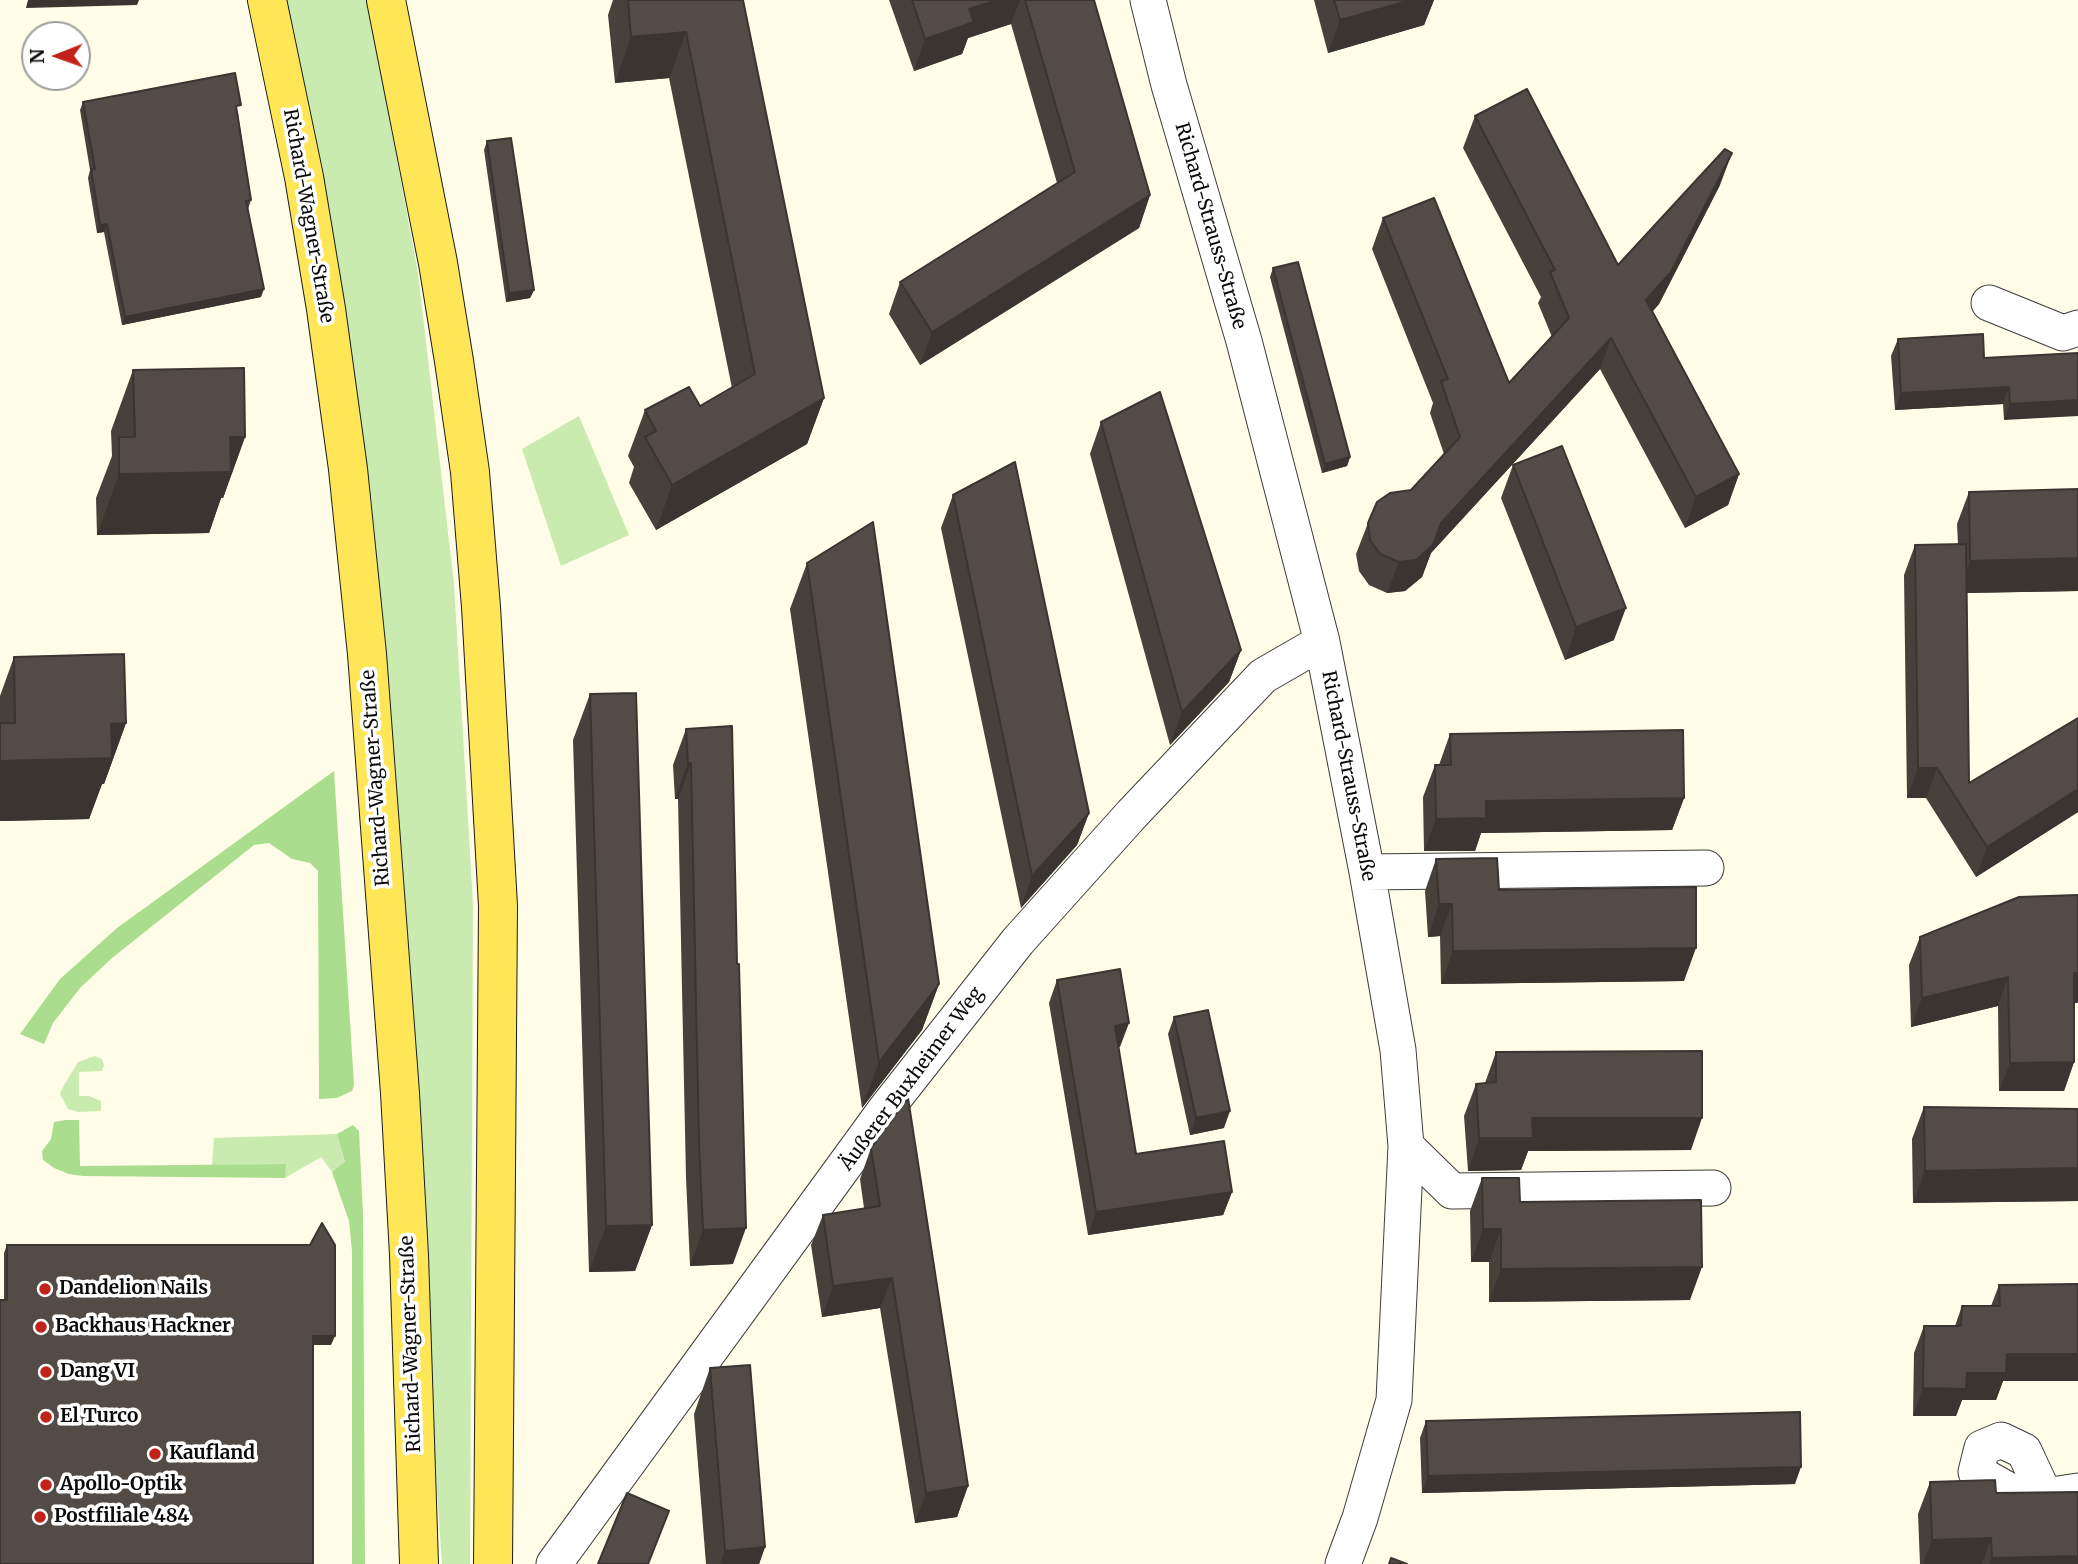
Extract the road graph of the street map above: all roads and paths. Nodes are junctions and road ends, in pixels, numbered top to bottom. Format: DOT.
graph roads {
  1 [pos="267,0"];
  2 [pos="386,0"];
  3 [pos="1149,0"];
  4 [pos="1989,303"];
  5 [pos="2078,328"];
  6 [pos="1322,642"];
  7 [pos="1706,868"];
  8 [pos="1367,872"];
  9 [pos="1406,1146"];
  10 [pos="1713,1188"];
  11 [pos="419,1564"];
  12 [pos="493,1564"];
  13 [pos="554,1564"];
  14 [pos="1343,1564"];
  1 -- 11 [label="main road, Richard-Wagner-Straße"];
  2 -- 12 [label="main road"];
  3 -- 6 [label="street, Richard-Strauss-Straße"];
  4 -- 5 [label="street"];
  6 -- 8 [label="street, Richard-Strauss-Straße"];
  6 -- 13 [label="street, Äußerer Buxheimer Weg"];
  7 -- 8 [label="street"];
  8 -- 9 [label="street, Richard-Strauss-Straße"];
  9 -- 10 [label="street"];
  9 -- 14 [label="street, Richard-Strauss-Straße"];
}
